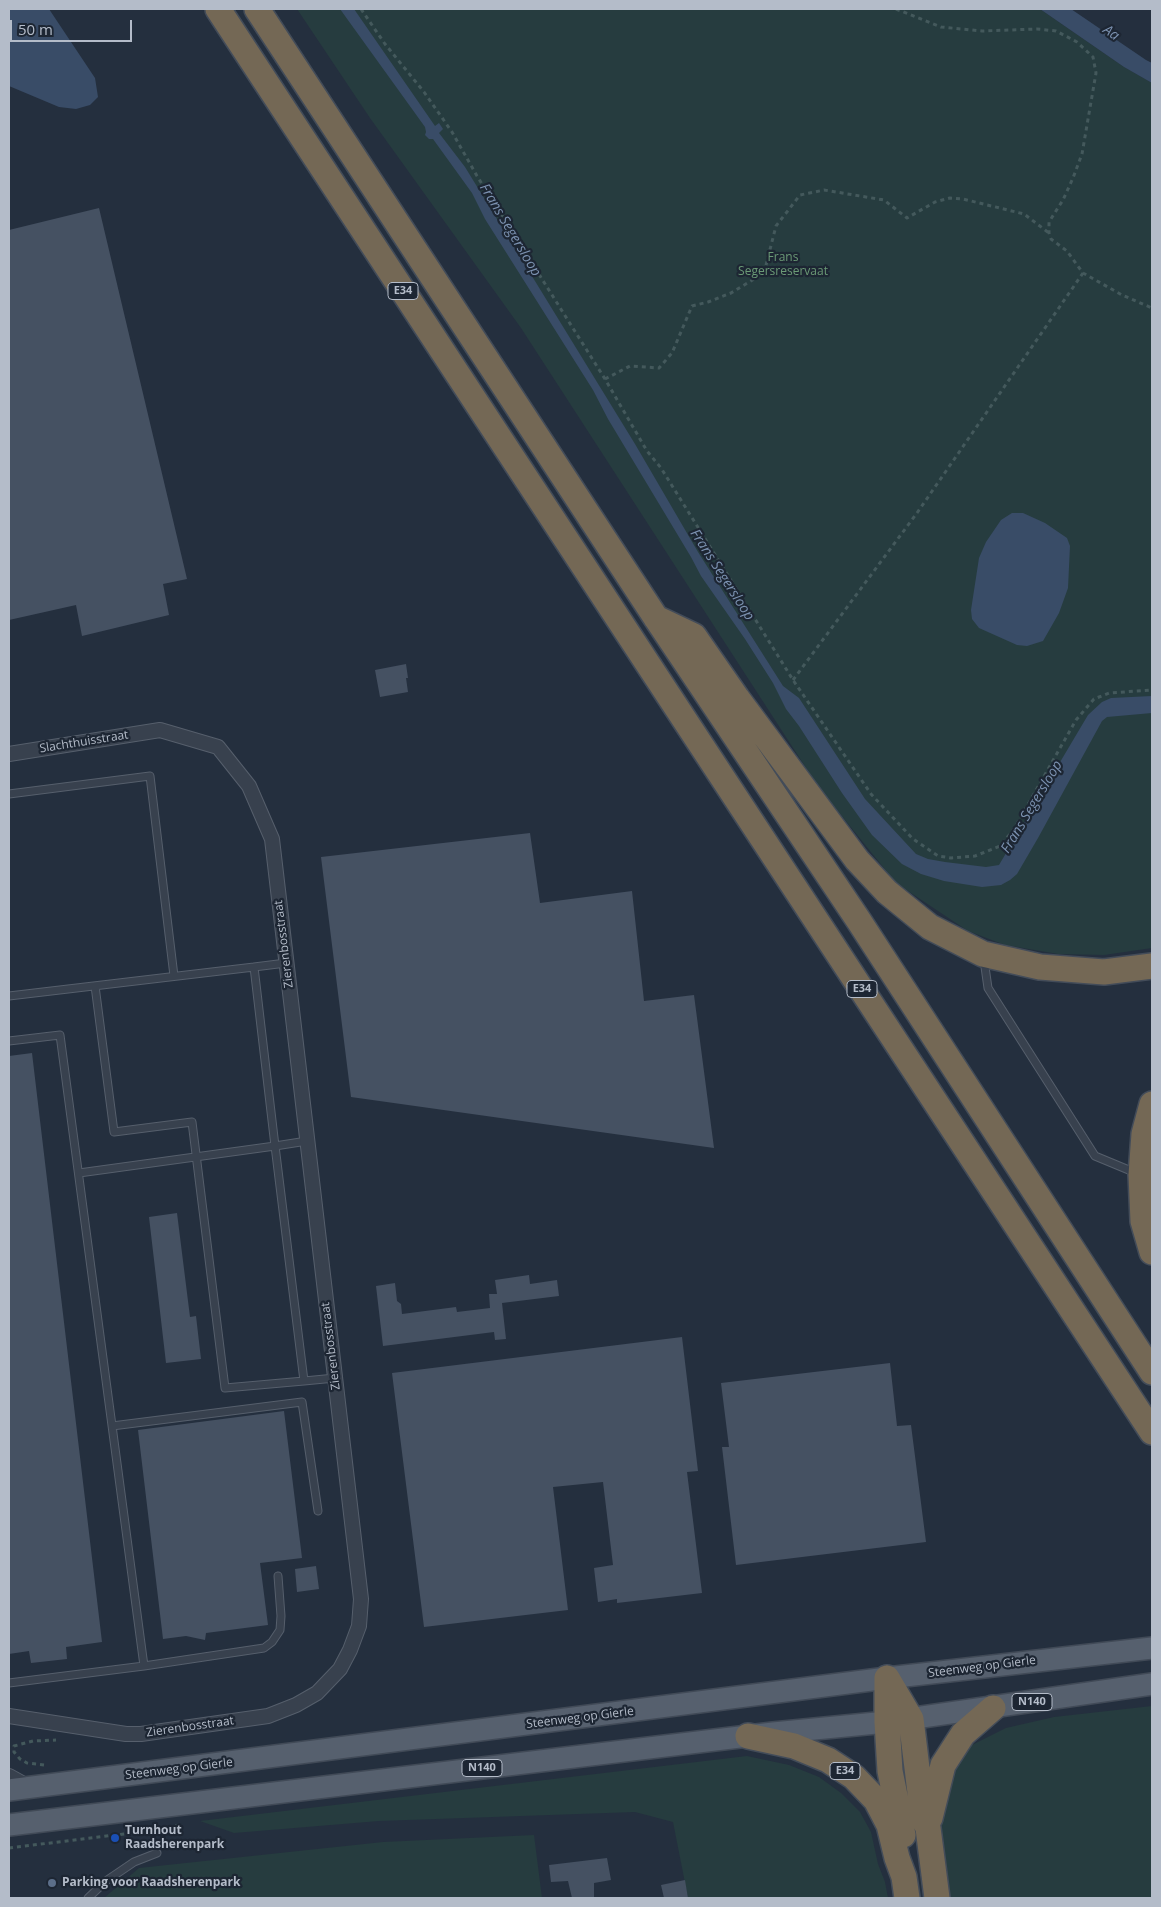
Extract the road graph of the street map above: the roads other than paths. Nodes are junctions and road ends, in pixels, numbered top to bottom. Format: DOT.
graph roads {
  1 [pos="218,9"];
  2 [pos="257,9"];
  3 [pos="656,618"];
  4 [pos="160,730"];
  5 [pos="9,754"];
  6 [pos="9,794"];
  7 [pos="983,954"];
  8 [pos="286,962"];
  9 [pos="1152,966"];
  10 [pos="254,967"];
  11 [pos="174,976"];
  12 [pos="95,986"];
  13 [pos="9,996"];
  14 [pos="9,1041"];
  15 [pos="1152,1104"];
  16 [pos="307,1141"];
  17 [pos="275,1146"];
  18 [pos="196,1157"];
  19 [pos="79,1173"];
  20 [pos="1141,1175"];
  21 [pos="1152,1252"];
  22 [pos="1152,1372"];
  23 [pos="335,1378"];
  24 [pos="304,1381"];
  25 [pos="112,1426"];
  26 [pos="1152,1432"];
  27 [pos="318,1511"];
  28 [pos="278,1576"];
  29 [pos="1152,1648"];
  30 [pos="144,1666"];
  31 [pos="887,1678"];
  32 [pos="9,1682"];
  33 [pos="1152,1684"];
  34 [pos="993,1708"];
  35 [pos="9,1716"];
  36 [pos="911,1719"];
  37 [pos="887,1722"];
  38 [pos="748,1736"];
  39 [pos="9,1776"];
  40 [pos="30,1787"];
  41 [pos="9,1790"];
  42 [pos="9,1824"];
  43 [pos="928,1828"];
  44 [pos="157,1853"];
  45 [pos="906,1888"];
  46 [pos="88,1898"];
  47 [pos="937,1898"];
  1 -- 26 [label="highway, E34"];
  2 -- 3 [label="highway, E34"];
  3 -- 7 [label="highway"];
  3 -- 22 [label="highway, E34"];
  4 -- 5 [label="street, Slachthuisstraat"];
  4 -- 8 [label="street, Zierenbosstraat"];
  6 -- 11 [label="lane"];
  7 -- 9 [label="highway"];
  7 -- 20 [label="lane"];
  8 -- 10 [label="lane"];
  8 -- 16 [label="street, Zierenbosstraat"];
  10 -- 11 [label="lane"];
  10 -- 17 [label="lane"];
  11 -- 12 [label="lane"];
  12 -- 13 [label="lane"];
  12 -- 18 [label="lane"];
  14 -- 19 [label="lane"];
  15 -- 20 [label="highway"];
  16 -- 17 [label="lane"];
  16 -- 23 [label="street, Zierenbosstraat"];
  17 -- 18 [label="lane"];
  17 -- 24 [label="lane"];
  18 -- 19 [label="lane"];
  18 -- 24 [label="lane"];
  19 -- 25 [label="lane"];
  20 -- 21 [label="highway"];
  23 -- 24 [label="lane"];
  23 -- 35 [label="street, Zierenbosstraat"];
  25 -- 27 [label="lane"];
  25 -- 30 [label="lane"];
  28 -- 30 [label="lane"];
  29 -- 31 [label="main road, Steenweg op Gierle"];
  30 -- 32 [label="lane"];
  31 -- 36 [label="highway"];
  31 -- 37 [label="highway, E34"];
  31 -- 40 [label="main road, Steenweg op Gierle"];
  33 -- 34 [label="main road, N140"];
  34 -- 36 [label="main road, N140"];
  34 -- 43 [label="highway"];
  36 -- 37 [label="main road, N140"];
  36 -- 43 [label="highway"];
  37 -- 38 [label="main road, N140"];
  37 -- 45 [label="highway, E34"];
  38 -- 42 [label="main road, N140"];
  38 -- 45 [label="highway, E34"];
  39 -- 40 [label="street"];
  40 -- 41 [label="main road, Steenweg op Gierle"];
  43 -- 47 [label="highway"];
  44 -- 46 [label="lane"];
}
